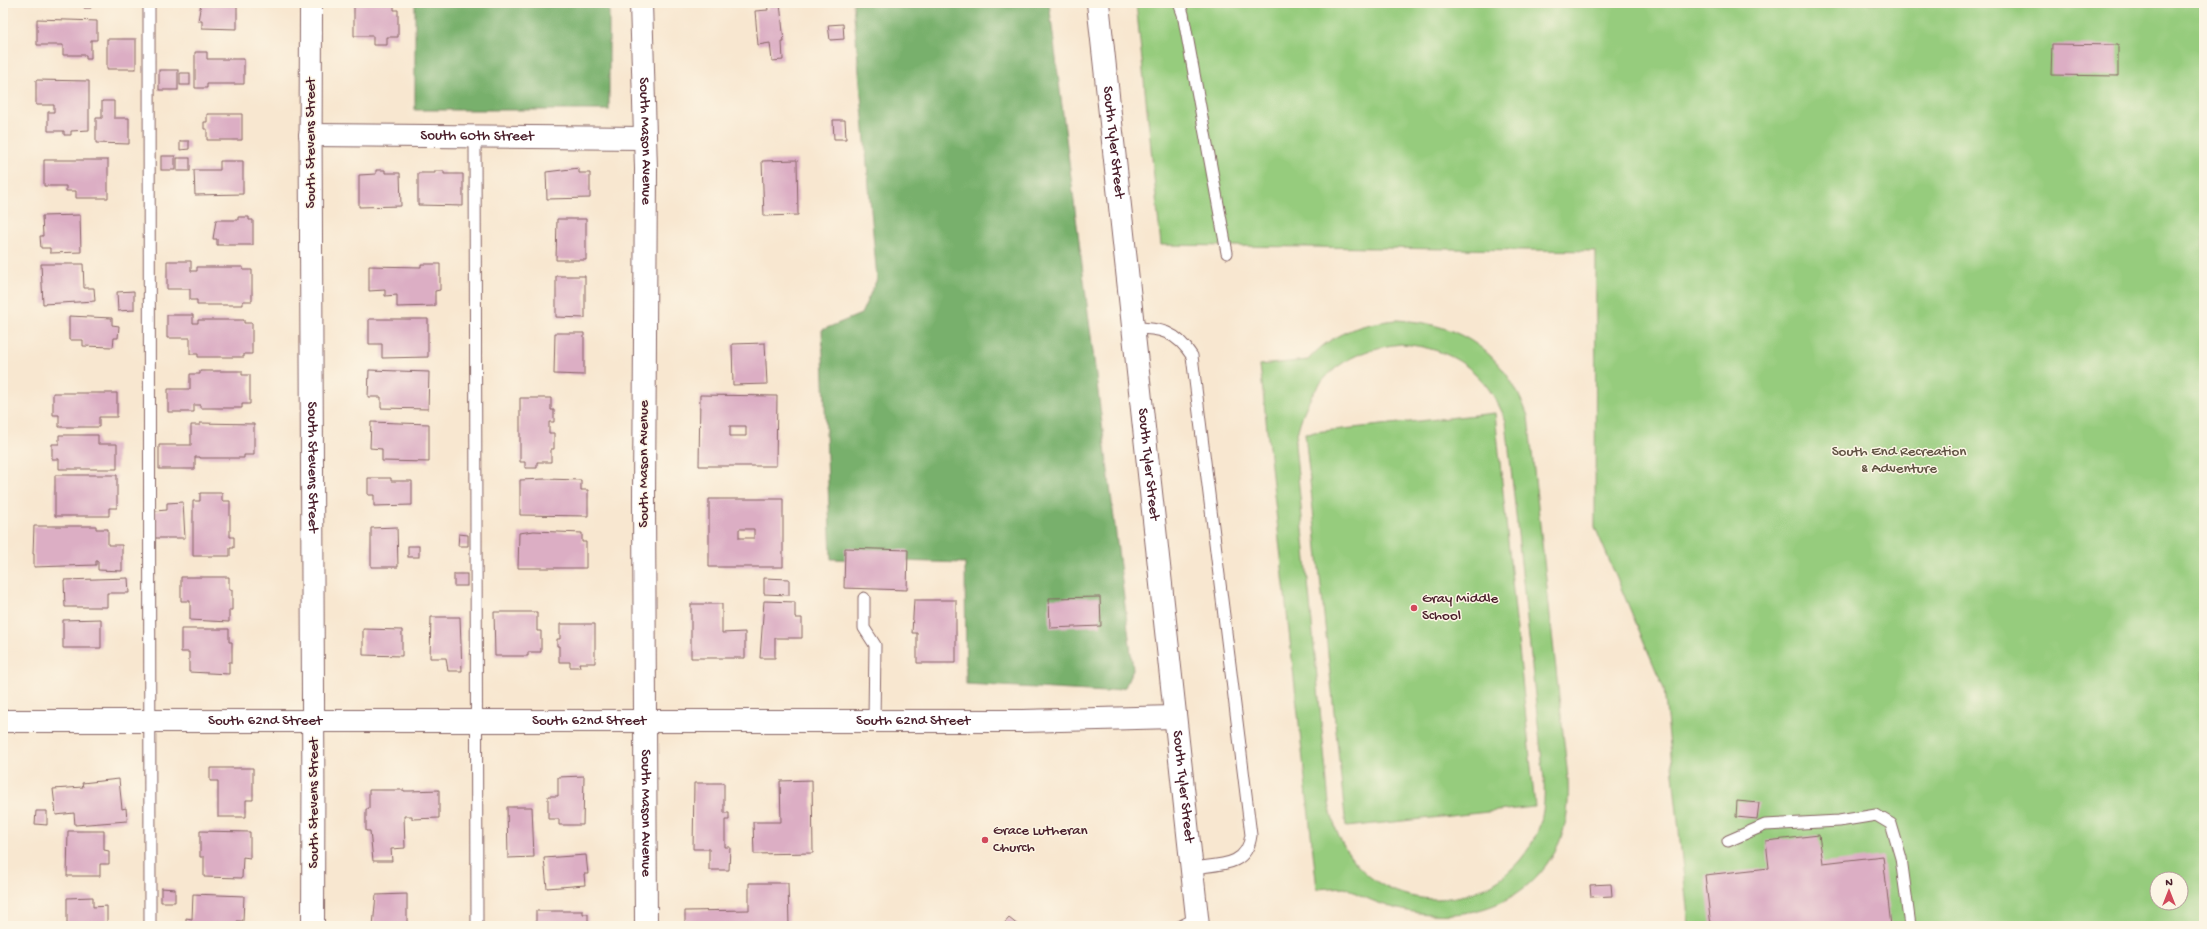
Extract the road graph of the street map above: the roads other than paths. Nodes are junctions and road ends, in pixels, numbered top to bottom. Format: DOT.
graph roads {
  1 [pos="149,3"];
  2 [pos="641,3"];
  3 [pos="1098,3"];
  4 [pos="1179,3"];
  5 [pos="312,8"];
  6 [pos="310,135"];
  7 [pos="475,137"];
  8 [pos="644,138"];
  9 [pos="1228,253"];
  10 [pos="1133,328"];
  11 [pos="864,598"];
  12 [pos="1174,717"];
  13 [pos="315,720"];
  14 [pos="477,720"];
  15 [pos="3,721"];
  16 [pos="149,721"];
  17 [pos="646,721"];
  18 [pos="874,721"];
  19 [pos="1728,841"];
  20 [pos="1191,868"];
  21 [pos="1192,923"];
  22 [pos="150,926"];
  23 [pos="313,926"];
  24 [pos="477,926"];
  25 [pos="646,926"];
  26 [pos="1910,926"];
  1 -- 16 [label="lane"];
  2 -- 8 [label="street, South Mason Avenue"];
  3 -- 10 [label="street, South Tyler Street"];
  4 -- 9 [label="lane"];
  5 -- 6 [label="street, South Stevens Street"];
  6 -- 7 [label="street, South 60th Street"];
  6 -- 13 [label="street, South Stevens Street"];
  7 -- 8 [label="street, South 60th Street"];
  7 -- 14 [label="lane"];
  8 -- 17 [label="street, South Mason Avenue"];
  10 -- 12 [label="street, South Tyler Street"];
  10 -- 20 [label="lane"];
  11 -- 18 [label="lane"];
  12 -- 18 [label="street, South 62nd Street"];
  12 -- 20 [label="street, South Tyler Street"];
  13 -- 14 [label="street, South 62nd Street"];
  13 -- 16 [label="street, South 62nd Street"];
  13 -- 23 [label="street, South Stevens Street"];
  14 -- 17 [label="street, South 62nd Street"];
  14 -- 24 [label="lane"];
  15 -- 16 [label="street, South 62nd Street"];
  16 -- 22 [label="lane"];
  17 -- 18 [label="street, South 62nd Street"];
  17 -- 25 [label="street, South Mason Avenue"];
  19 -- 26 [label="lane"];
  20 -- 21 [label="street, South Tyler Street"];
}
